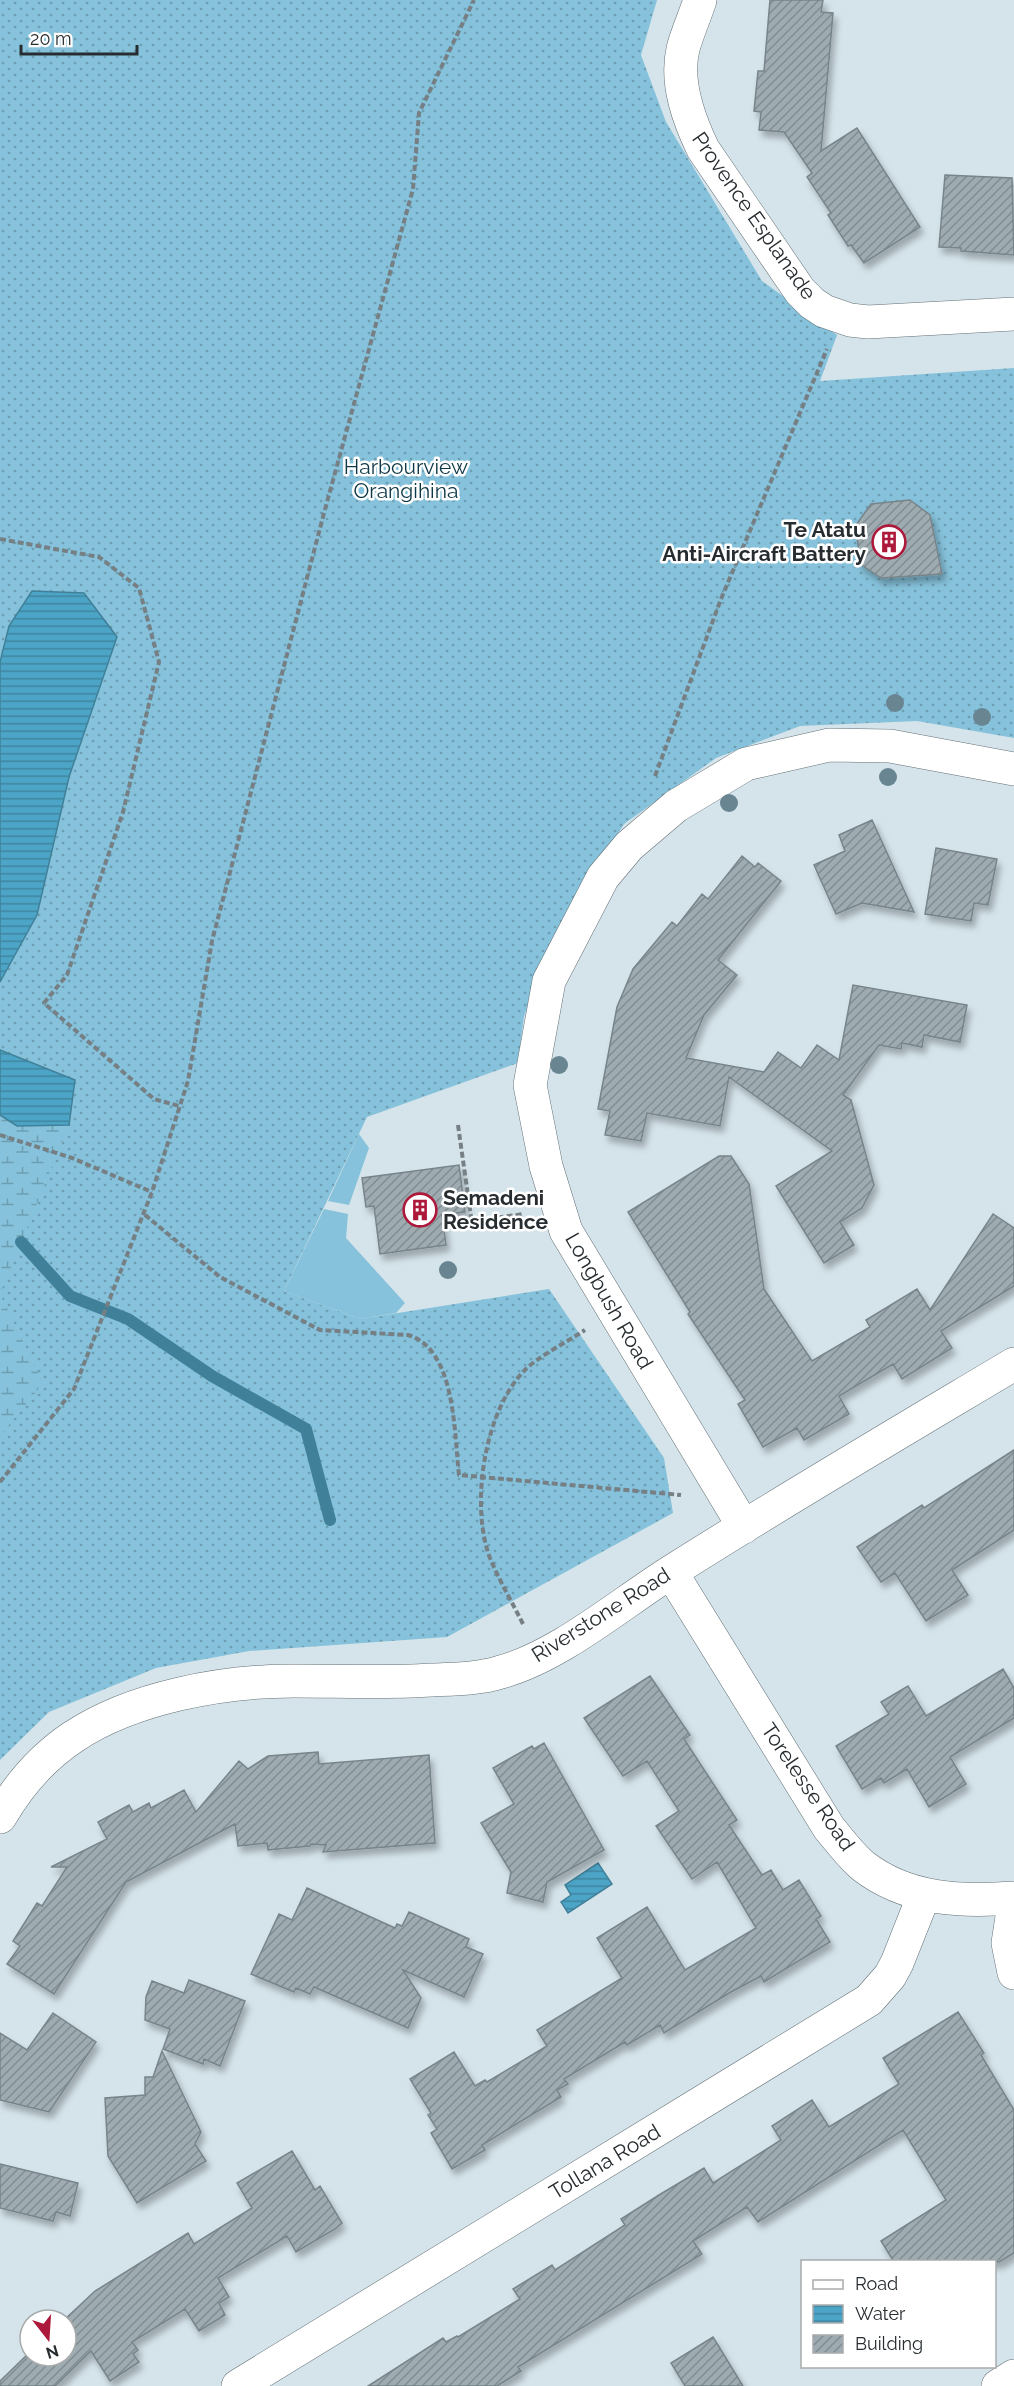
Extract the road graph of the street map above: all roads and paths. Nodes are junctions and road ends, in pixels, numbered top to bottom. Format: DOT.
graph roads {
  1 [pos="474,0"];
  2 [pos="700,0"];
  3 [pos="1014,314"];
  4 [pos="828,346"];
  5 [pos="0,538"];
  6 [pos="1014,769"];
  7 [pos="651,785"];
  8 [pos="179,1106"];
  9 [pos="458,1125"];
  10 [pos="0,1134"];
  11 [pos="152,1192"];
  12 [pos="527,1214"];
  13 [pos="145,1215"];
  14 [pos="471,1221"];
  15 [pos="473,1231"];
  16 [pos="590,1326"];
  17 [pos="1014,1364"];
  18 [pos="483,1477"];
  19 [pos="0,1482"];
  20 [pos="687,1496"];
  21 [pos="744,1527"];
  22 [pos="671,1572"];
  23 [pos="523,1624"];
  24 [pos="0,1817"];
  25 [pos="924,1895"];
  26 [pos="1014,1898"];
  27 [pos="1014,1904"];
  28 [pos="1014,1973"];
  29 [pos="1014,2376"];
  30 [pos="238,2386"];
  31 [pos="998,2386"];
  1 -- 8 [label="path"];
  2 -- 3 [label="street, Provence Esplanade"];
  4 -- 7 [label="path"];
  5 -- 8 [label="path"];
  6 -- 21 [label="street, Longbush Road"];
  8 -- 11 [label="path"];
  9 -- 14 [label="path"];
  10 -- 11 [label="path"];
  11 -- 13 [label="path"];
  12 -- 14 [label="path"];
  13 -- 18 [label="path"];
  13 -- 19 [label="path"];
  14 -- 15 [label="path"];
  16 -- 18 [label="path"];
  17 -- 21 [label="street, Riverstone Road"];
  18 -- 20 [label="path"];
  18 -- 23 [label="path"];
  21 -- 22 [label="street, Riverstone Road"];
  22 -- 24 [label="street, Riverstone Road"];
  22 -- 25 [label="street, Torelesse Road"];
  25 -- 26 [label="street, Torelesse Road"];
  25 -- 30 [label="street, Tollana Road"];
  27 -- 28 [label="street"];
  29 -- 31 [label="street"];
}
